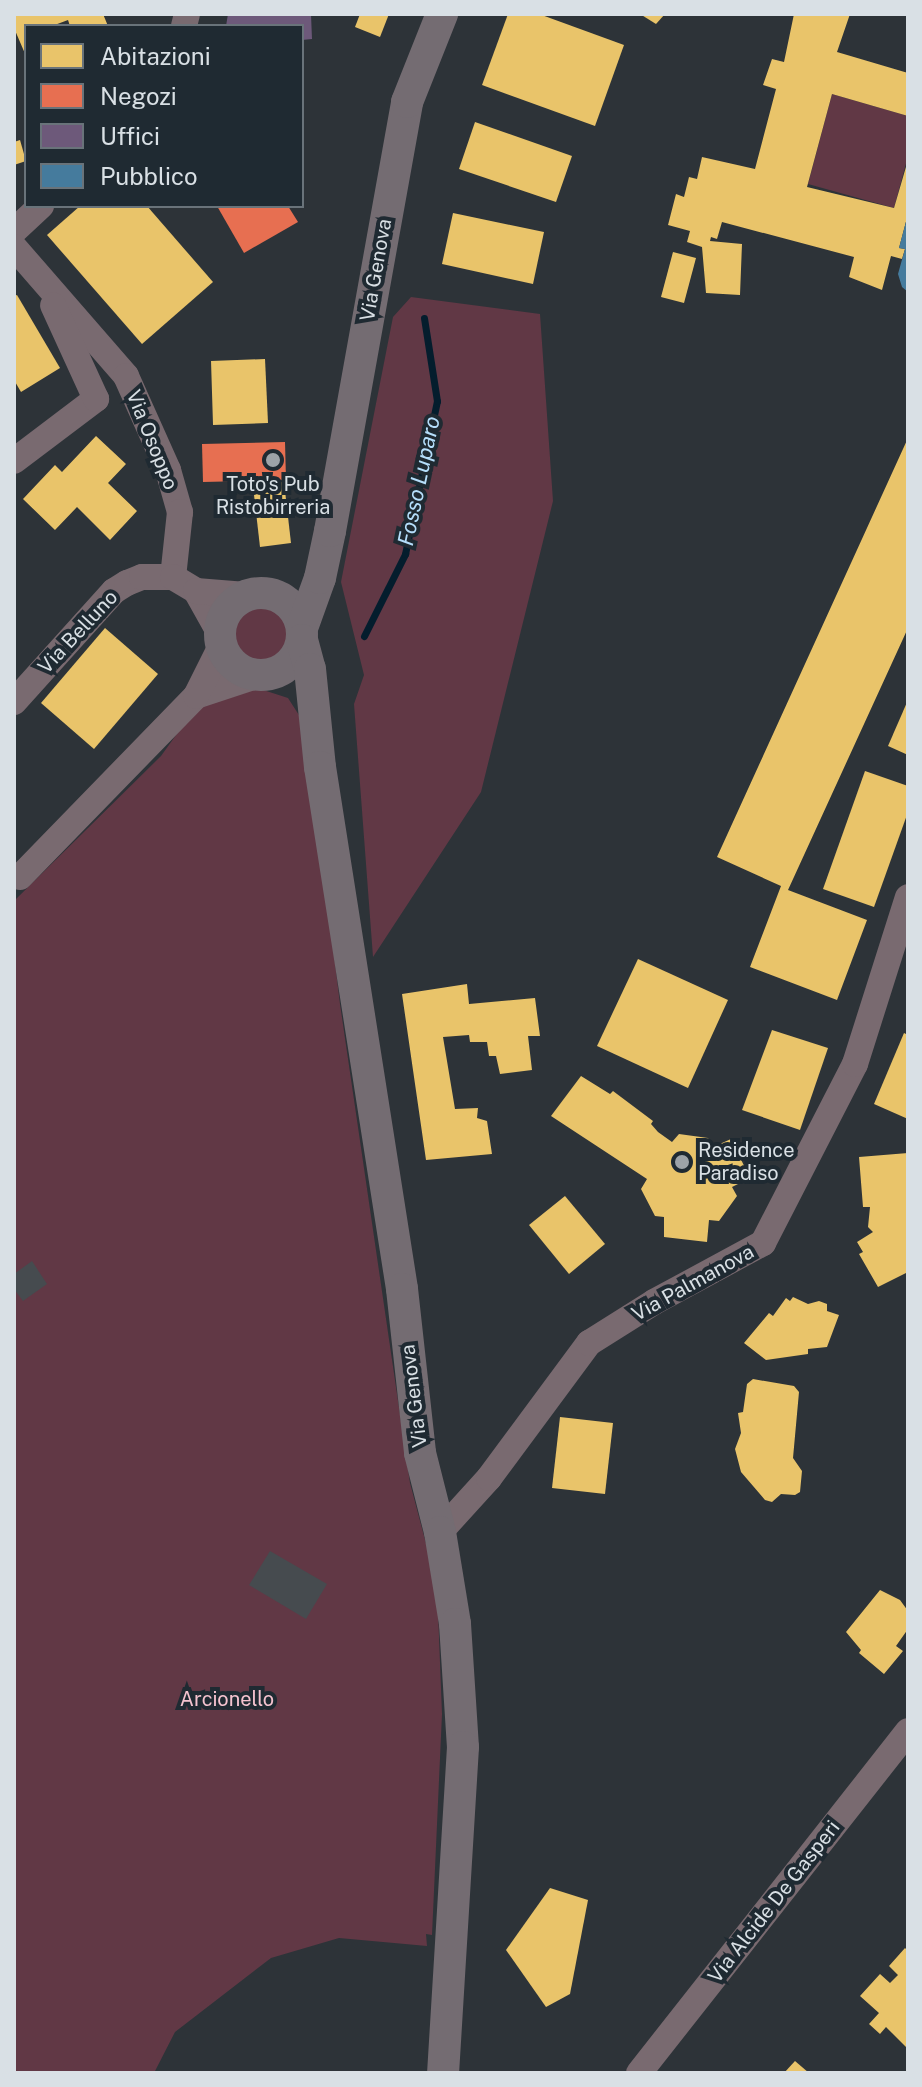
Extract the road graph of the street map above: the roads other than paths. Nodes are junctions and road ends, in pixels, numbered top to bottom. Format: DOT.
graph roads {
  1 [pos="442,14"];
  2 [pos="39,208"];
  3 [pos="14,231"];
  4 [pos="14,247"];
  5 [pos="42,279"];
  6 [pos="14,461"];
  7 [pos="330,531"];
  8 [pos="173,577"];
  9 [pos="196,591"];
  10 [pos="246,595"];
  11 [pos="282,598"];
  12 [pos="302,634"];
  13 [pos="221,639"];
  14 [pos="265,674"];
  15 [pos="196,696"];
  16 [pos="14,702"];
  17 [pos="316,722"];
  18 [pos="20,877"];
  19 [pos="908,897"];
  20 [pos="440,1532"];
  21 [pos="908,1731"];
  22 [pos="443,2073"];
  23 [pos="639,2073"];
  1 -- 7 [label="main road, Via Genova"];
  2 -- 3 [label="street"];
  4 -- 5 [label="street, Via Osoppo"];
  5 -- 6 [label="street"];
  5 -- 8 [label="street, Via Osoppo"];
  7 -- 11 [label="main road, Via Genova"];
  7 -- 12 [label="main road, Via Genova"];
  8 -- 9 [label="street"];
  8 -- 16 [label="street, Via Belluno"];
  9 -- 10 [label="street"];
  9 -- 13 [label="street"];
  10 -- 11 [label="main road"];
  10 -- 13 [label="main road"];
  11 -- 12 [label="main road"];
  12 -- 14 [label="main road"];
  12 -- 17 [label="main road, Via Genova"];
  13 -- 14 [label="main road"];
  13 -- 15 [label="street"];
  14 -- 15 [label="street"];
  14 -- 17 [label="main road"];
  15 -- 18 [label="street"];
  17 -- 20 [label="main road, Via Genova"];
  19 -- 20 [label="street, Via Palmanova"];
  20 -- 22 [label="main road, Via Genova"];
  21 -- 23 [label="street, Via Alcide De Gasperi"];
}
